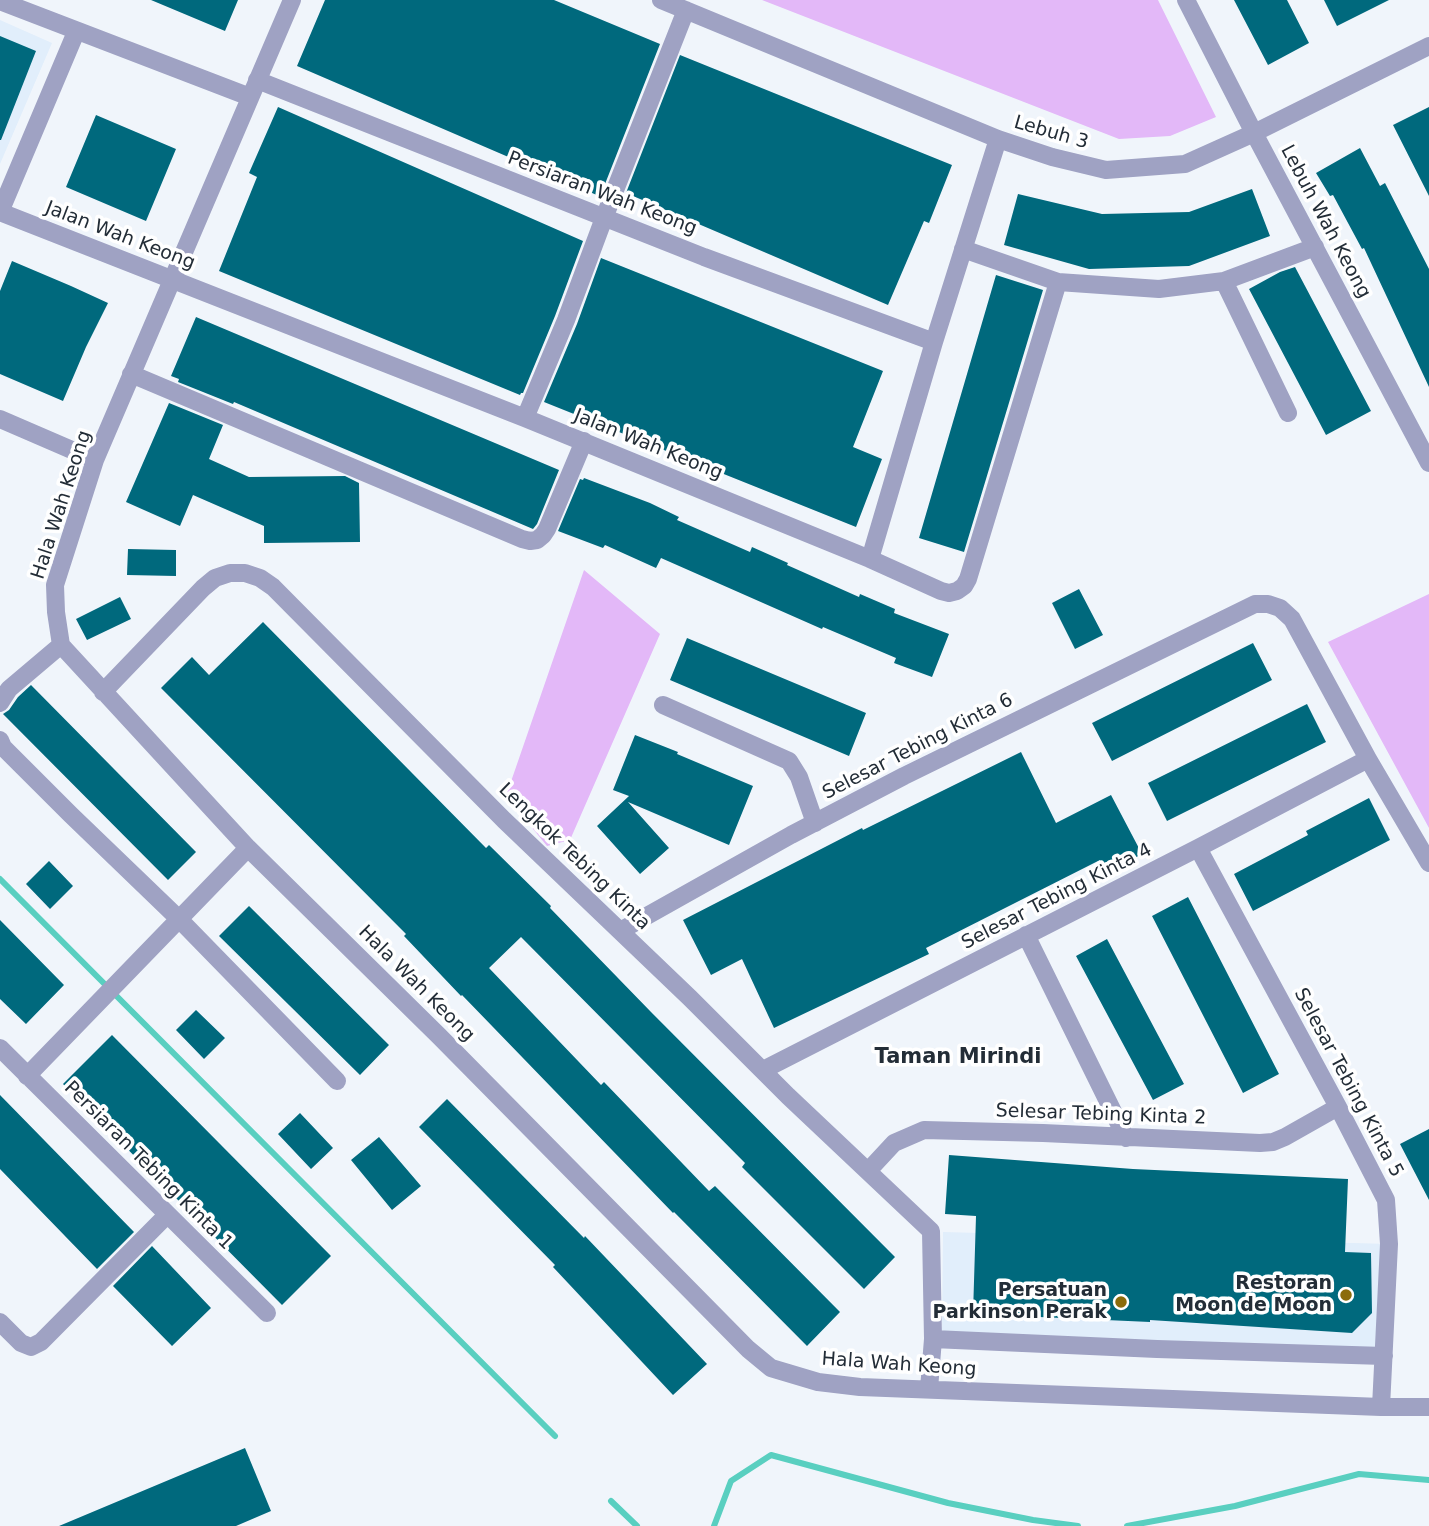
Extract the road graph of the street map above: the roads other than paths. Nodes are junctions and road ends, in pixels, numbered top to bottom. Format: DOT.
graph roads {
  1 [pos="292,0"];
  2 [pos="661,0"];
  3 [pos="1186,0"];
  4 [pos="0,1"];
  5 [pos="686,10"];
  6 [pos="76,32"];
  7 [pos="1429,46"];
  8 [pos="257,80"];
  9 [pos="250,97"];
  10 [pos="1254,133"];
  11 [pos="998,139"];
  12 [pos="0,212"];
  13 [pos="604,218"];
  14 [pos="1315,247"];
  15 [pos="963,249"];
  16 [pos="172,278"];
  17 [pos="1224,281"];
  18 [pos="1058,282"];
  19 [pos="934,342"];
  20 [pos="131,374"];
  21 [pos="1289,413"];
  22 [pos="525,418"];
  23 [pos="0,419"];
  24 [pos="584,441"];
  25 [pos="95,460"];
  26 [pos="1429,463"];
  27 [pos="870,559"];
  28 [pos="61,645"];
  29 [pos="103,692"];
  30 [pos="0,702"];
  31 [pos="663,705"];
  32 [pos="0,740"];
  33 [pos="1368,759"];
  34 [pos="815,823"];
  35 [pos="248,848"];
  36 [pos="1198,848"];
  37 [pos="1429,863"];
  38 [pos="179,919"];
  39 [pos="620,931"];
  40 [pos="1026,936"];
  41 [pos="0,1048"];
  42 [pos="763,1070"];
  43 [pos="27,1076"];
  44 [pos="337,1081"];
  45 [pos="1338,1107"];
  46 [pos="1126,1138"];
  47 [pos="868,1171"];
  48 [pos="167,1215"];
  49 [pos="267,1313"];
  50 [pos="0,1322"];
  51 [pos="933,1339"];
  52 [pos="1384,1356"];
  53 [pos="929,1389"];
  54 [pos="1381,1407"];
  55 [pos="1429,1407"];
  1 -- 8 [label="street, Hala Wah Keong"];
  2 -- 5 [label="street, Lebuh 3"];
  3 -- 10 [label="street, Lebuh Wah Keong"];
  4 -- 6 [label="street"];
  5 -- 11 [label="street, Lebuh 3"];
  5 -- 13 [label="street"];
  6 -- 9 [label="street"];
  6 -- 12 [label="street"];
  7 -- 10 [label="street, Lebuh 3"];
  8 -- 9 [label="street, Hala Wah Keong"];
  8 -- 13 [label="street, Persiaran Wah Keong"];
  9 -- 16 [label="street, Hala Wah Keong"];
  10 -- 11 [label="street, Lebuh 3"];
  10 -- 14 [label="street, Lebuh Wah Keong"];
  11 -- 15 [label="street"];
  12 -- 16 [label="street, Jalan Wah Keong"];
  13 -- 19 [label="street, Persiaran Wah Keong"];
  13 -- 22 [label="street"];
  14 -- 17 [label="street"];
  14 -- 26 [label="street, Lebuh Wah Keong"];
  15 -- 18 [label="street"];
  15 -- 19 [label="street"];
  16 -- 20 [label="street, Hala Wah Keong"];
  16 -- 22 [label="street, Jalan Wah Keong"];
  17 -- 18 [label="street"];
  17 -- 21 [label="street"];
  18 -- 27 [label="street, Jalan Wah Keong"];
  19 -- 27 [label="street"];
  20 -- 24 [label="street"];
  20 -- 25 [label="street, Hala Wah Keong"];
  22 -- 24 [label="street, Jalan Wah Keong"];
  23 -- 25 [label="street"];
  24 -- 27 [label="street, Jalan Wah Keong"];
  25 -- 28 [label="street, Hala Wah Keong"];
  28 -- 29 [label="street, Hala Wah Keong"];
  28 -- 30 [label="street"];
  29 -- 35 [label="street, Hala Wah Keong"];
  29 -- 39 [label="street, Lengkok Tebing Kinta"];
  31 -- 34 [label="street"];
  32 -- 38 [label="street"];
  33 -- 34 [label="street, Selesar Tebing Kinta 6"];
  33 -- 36 [label="street, Selesar Tebing Kinta 4"];
  33 -- 37 [label="street, Selesar Tebing Kinta 6"];
  34 -- 39 [label="street, Selesar Tebing Kinta 6"];
  35 -- 38 [label="street"];
  35 -- 53 [label="street, Hala Wah Keong"];
  36 -- 40 [label="street, Selesar Tebing Kinta 4"];
  36 -- 45 [label="street, Selesar Tebing Kinta 5"];
  38 -- 43 [label="street"];
  38 -- 44 [label="street"];
  39 -- 42 [label="street, Lengkok Tebing Kinta"];
  40 -- 42 [label="street, Selesar Tebing Kinta 4"];
  40 -- 46 [label="street"];
  41 -- 43 [label="street, Persiaran Tebing Kinta 1"];
  42 -- 47 [label="street, Lengkok Tebing Kinta"];
  43 -- 48 [label="street, Persiaran Tebing Kinta 1"];
  45 -- 46 [label="street, Selesar Tebing Kinta 2"];
  45 -- 52 [label="street, Selesar Tebing Kinta 5"];
  46 -- 47 [label="street, Selesar Tebing Kinta 2"];
  47 -- 51 [label="street, Lengkok Tebing Kinta"];
  48 -- 49 [label="street, Persiaran Tebing Kinta 1"];
  48 -- 50 [label="street"];
  51 -- 52 [label="street"];
  51 -- 53 [label="street, Lengkok Tebing Kinta"];
  52 -- 54 [label="street, Selesar Tebing Kinta 5"];
  53 -- 54 [label="street, Hala Wah Keong"];
  54 -- 55 [label="street, Hala Wah Keong"];
}
